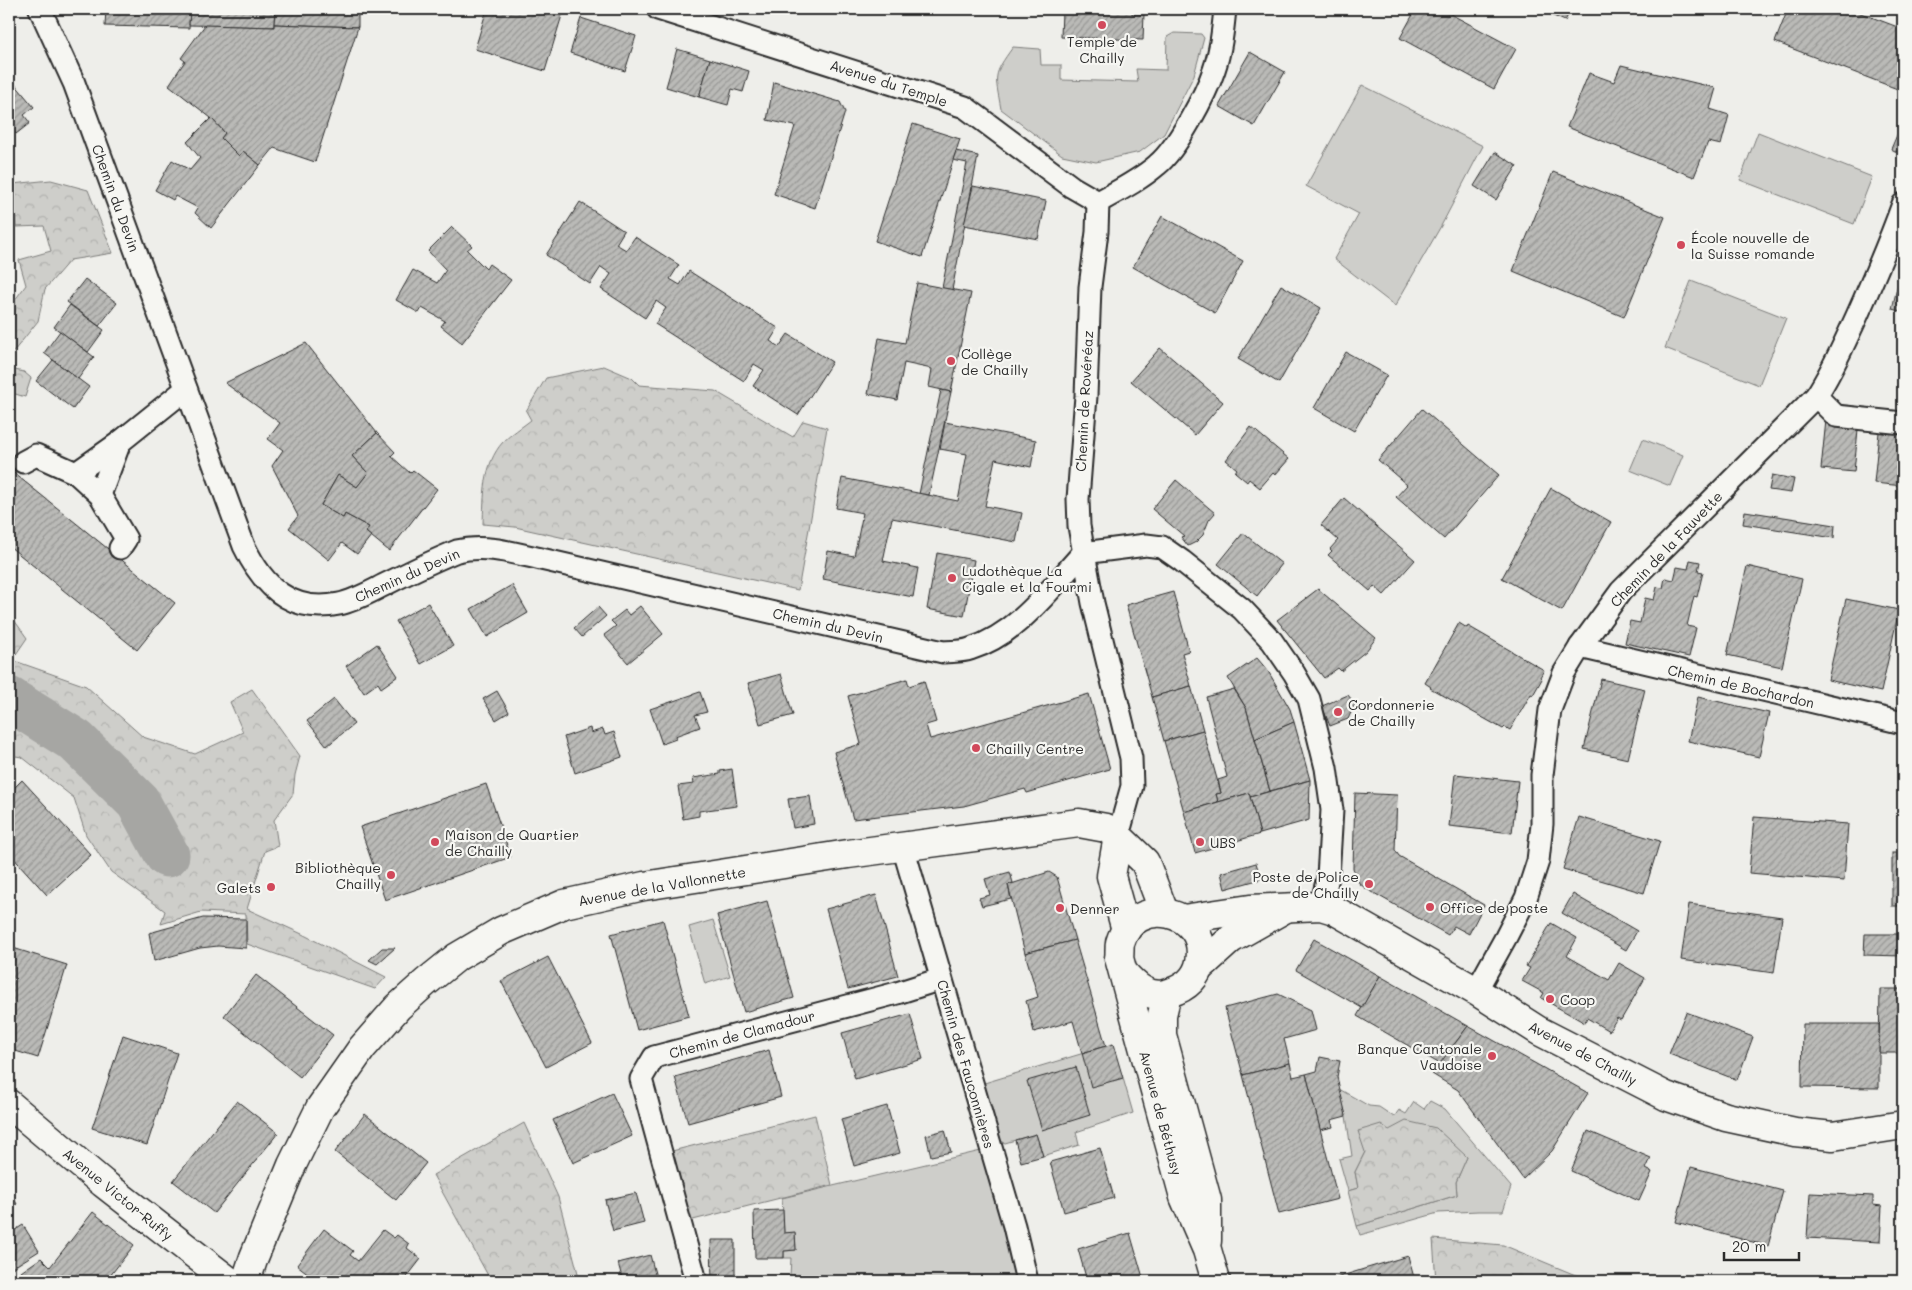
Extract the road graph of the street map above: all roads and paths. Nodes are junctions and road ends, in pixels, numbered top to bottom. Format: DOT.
graph roads {
  1 [pos="40,9"];
  2 [pos="658,9"];
  3 [pos="1225,9"];
  4 [pos="1098,202"];
  5 [pos="1903,204"];
  6 [pos="1895,251"];
  7 [pos="186,389"];
  8 [pos="1816,396"];
  9 [pos="1903,423"];
  10 [pos="120,442"];
  11 [pos="23,462"];
  12 [pos="76,473"];
  13 [pos="100,495"];
  14 [pos="120,548"];
  15 [pos="1083,552"];
  16 [pos="1580,647"];
  17 [pos="1903,723"];
  18 [pos="1118,836"];
  19 [pos="903,847"];
  20 [pos="1320,906"];
  21 [pos="1286,908"];
  22 [pos="1174,916"];
  23 [pos="1126,930"];
  24 [pos="1199,968"];
  25 [pos="1124,972"];
  26 [pos="941,979"];
  27 [pos="1476,991"];
  28 [pos="1167,994"];
  29 [pos="9,1104"];
  30 [pos="1903,1125"];
  31 [pos="1207,1250"];
  32 [pos="229,1281"];
  33 [pos="246,1281"];
  34 [pos="696,1281"];
  35 [pos="1027,1281"];
  36 [pos="1216,1281"];
  1 -- 7 [label="street, Chemin du Devin"];
  2 -- 4 [label="street, Avenue du Temple"];
  3 -- 4 [label="street"];
  4 -- 15 [label="street, Chemin de Rovéréaz"];
  5 -- 6 [label="street, Chemin de la Fauvette"];
  6 -- 8 [label="street, Chemin de la Fauvette"];
  7 -- 10 [label="street"];
  7 -- 15 [label="street, Chemin du Devin"];
  8 -- 9 [label="street"];
  8 -- 16 [label="street, Chemin de la Fauvette"];
  10 -- 12 [label="street"];
  10 -- 13 [label="street"];
  11 -- 12 [label="street"];
  12 -- 13 [label="street"];
  13 -- 14 [label="street"];
  15 -- 18 [label="street, Chemin de Rovéréaz"];
  15 -- 20 [label="street"];
  16 -- 17 [label="street, Chemin de Bochardon"];
  16 -- 27 [label="street, Chemin de la Fauvette"];
  18 -- 19 [label="street, Avenue de la Vallonnette"];
  18 -- 22 [label="street"];
  18 -- 23 [label="street, Chemin de Rovéréaz"];
  19 -- 26 [label="street, Chemin des Fauconnières"];
  19 -- 33 [label="street, Avenue de la Vallonnette"];
  20 -- 21 [label="street, Avenue de Chailly"];
  20 -- 27 [label="street, Avenue de Chailly"];
  21 -- 22 [label="street, Avenue de Chailly"];
  21 -- 24 [label="street, Avenue de Chailly"];
  22 -- 23 [label="street"];
  22 -- 24 [label="street"];
  23 -- 25 [label="street, Avenue de Béthusy"];
  24 -- 28 [label="street"];
  25 -- 28 [label="street"];
  25 -- 31 [label="street, Avenue de Béthusy"];
  26 -- 34 [label="street, Chemin de Clamadour"];
  26 -- 35 [label="street, Chemin des Fauconnières"];
  27 -- 30 [label="street, Avenue de Chailly"];
  28 -- 31 [label="street, Avenue de Béthusy"];
  29 -- 32 [label="street, Avenue Victor-Ruffy"];
  31 -- 36 [label="street, Avenue de Béthusy"];
}
